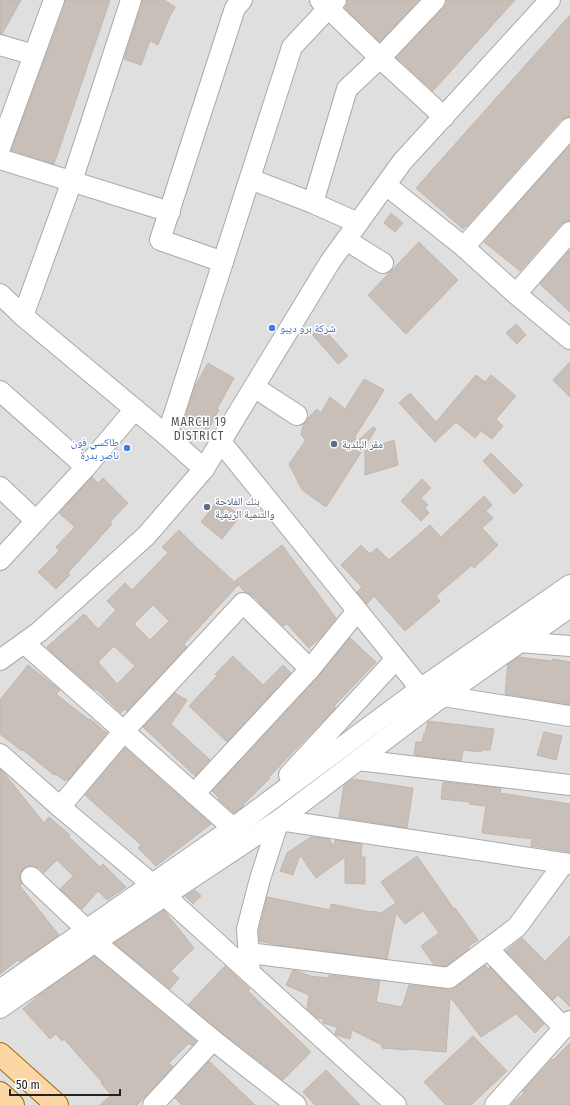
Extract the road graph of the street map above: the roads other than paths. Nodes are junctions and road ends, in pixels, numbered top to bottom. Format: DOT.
graph roads {
  1 [pos="54,0"];
  2 [pos="131,0"];
  3 [pos="242,0"];
  4 [pos="435,0"];
  5 [pos="550,0"];
  6 [pos="328,3"];
  7 [pos="0,45"];
  8 [pos="34,55"];
  9 [pos="380,58"];
  10 [pos="444,117"];
  11 [pos="570,128"];
  12 [pos="0,148"];
  13 [pos="0,159"];
  14 [pos="250,179"];
  15 [pos="72,181"];
  16 [pos="386,185"];
  17 [pos="313,203"];
  18 [pos="170,212"];
  19 [pos="358,223"];
  20 [pos="570,232"];
  21 [pos="346,240"];
  22 [pos="464,247"];
  23 [pos="223,262"];
  24 [pos="383,264"];
  25 [pos="516,294"];
  26 [pos="8,307"];
  27 [pos="570,340"];
  28 [pos="254,386"];
  29 [pos="0,391"];
  30 [pos="135,409"];
  31 [pos="297,415"];
  32 [pos="167,436"];
  33 [pos="220,442"];
  34 [pos="86,467"];
  35 [pos="204,469"];
  36 [pos="0,487"];
  37 [pos="36,521"];
  38 [pos="0,560"];
  39 [pos="570,585"];
  40 [pos="570,607"];
  41 [pos="357,611"];
  42 [pos="519,642"];
  43 [pos="24,643"];
  44 [pos="570,646"];
  45 [pos="396,659"];
  46 [pos="0,660"];
  47 [pos="310,669"];
  48 [pos="432,696"];
  49 [pos="570,716"];
  50 [pos="124,731"];
  51 [pos="0,754"];
  52 [pos="358,760"];
  53 [pos="570,785"];
  54 [pos="194,794"];
  55 [pos="60,806"];
  56 [pos="256,810"];
  57 [pos="279,820"];
  58 [pos="233,828"];
  59 [pos="567,864"];
  60 [pos="31,877"];
  61 [pos="159,890"];
  62 [pos="91,936"];
  63 [pos="488,949"];
  64 [pos="249,953"];
  65 [pos="250,973"];
  66 [pos="0,990"];
  67 [pos="0,1008"];
  68 [pos="567,1024"];
  69 [pos="213,1040"];
  70 [pos="0,1054"];
  71 [pos="0,1093"];
  72 [pos="48,1102"];
  73 [pos="162,1102"];
  74 [pos="13,1105"];
  75 [pos="296,1105"];
  76 [pos="396,1105"];
  77 [pos="495,1105"];
  1 -- 8 [label="street"];
  2 -- 15 [label="street"];
  3 -- 18 [label="street"];
  4 -- 9 [label="street"];
  5 -- 10 [label="street"];
  6 -- 9 [label="street"];
  6 -- 14 [label="street"];
  7 -- 8 [label="street"];
  8 -- 12 [label="street"];
  9 -- 10 [label="street"];
  9 -- 17 [label="street"];
  10 -- 16 [label="street"];
  11 -- 22 [label="street"];
  13 -- 15 [label="street"];
  14 -- 17 [label="street"];
  14 -- 23 [label="street"];
  15 -- 18 [label="street"];
  15 -- 26 [label="street"];
  16 -- 19 [label="street"];
  16 -- 22 [label="street"];
  17 -- 19 [label="street"];
  18 -- 23 [label="street"];
  19 -- 21 [label="street"];
  20 -- 25 [label="street"];
  21 -- 24 [label="street"];
  21 -- 28 [label="street"];
  22 -- 25 [label="street"];
  23 -- 32 [label="street"];
  25 -- 27 [label="street"];
  26 -- 30 [label="street"];
  28 -- 31 [label="street"];
  28 -- 33 [label="street"];
  29 -- 34 [label="street"];
  30 -- 32 [label="street"];
  30 -- 34 [label="street"];
  32 -- 35 [label="street"];
  33 -- 35 [label="street"];
  33 -- 41 [label="street"];
  34 -- 37 [label="street"];
  35 -- 43 [label="street"];
  36 -- 37 [label="street"];
  37 -- 38 [label="street"];
  39 -- 48 [label="street"];
  40 -- 42 [label="street"];
  41 -- 45 [label="street"];
  41 -- 47 [label="street"];
  42 -- 44 [label="street"];
  42 -- 48 [label="street"];
  43 -- 46 [label="street"];
  43 -- 50 [label="street"];
  45 -- 48 [label="street"];
  45 -- 56 [label="street"];
  47 -- 50 [label="street"];
  47 -- 54 [label="street"];
  48 -- 49 [label="street"];
  48 -- 52 [label="street"];
  48 -- 56 [label="street"];
  50 -- 54 [label="street"];
  50 -- 55 [label="street"];
  51 -- 55 [label="street"];
  52 -- 53 [label="street"];
  52 -- 57 [label="street"];
  54 -- 58 [label="street"];
  55 -- 61 [label="street"];
  56 -- 58 [label="street"];
  57 -- 59 [label="street"];
  57 -- 61 [label="street"];
  57 -- 64 [label="street"];
  58 -- 61 [label="street"];
  59 -- 63 [label="street"];
  60 -- 62 [label="street"];
  61 -- 62 [label="street"];
  61 -- 65 [label="street"];
  62 -- 66 [label="street"];
  62 -- 67 [label="street"];
  62 -- 69 [label="street"];
  63 -- 64 [label="street"];
  63 -- 68 [label="street"];
  64 -- 65 [label="street"];
  65 -- 76 [label="street"];
  68 -- 77 [label="street"];
  69 -- 73 [label="street"];
  69 -- 75 [label="street"];
  70 -- 72 [label="main road"];
  71 -- 74 [label="main road"];
}
